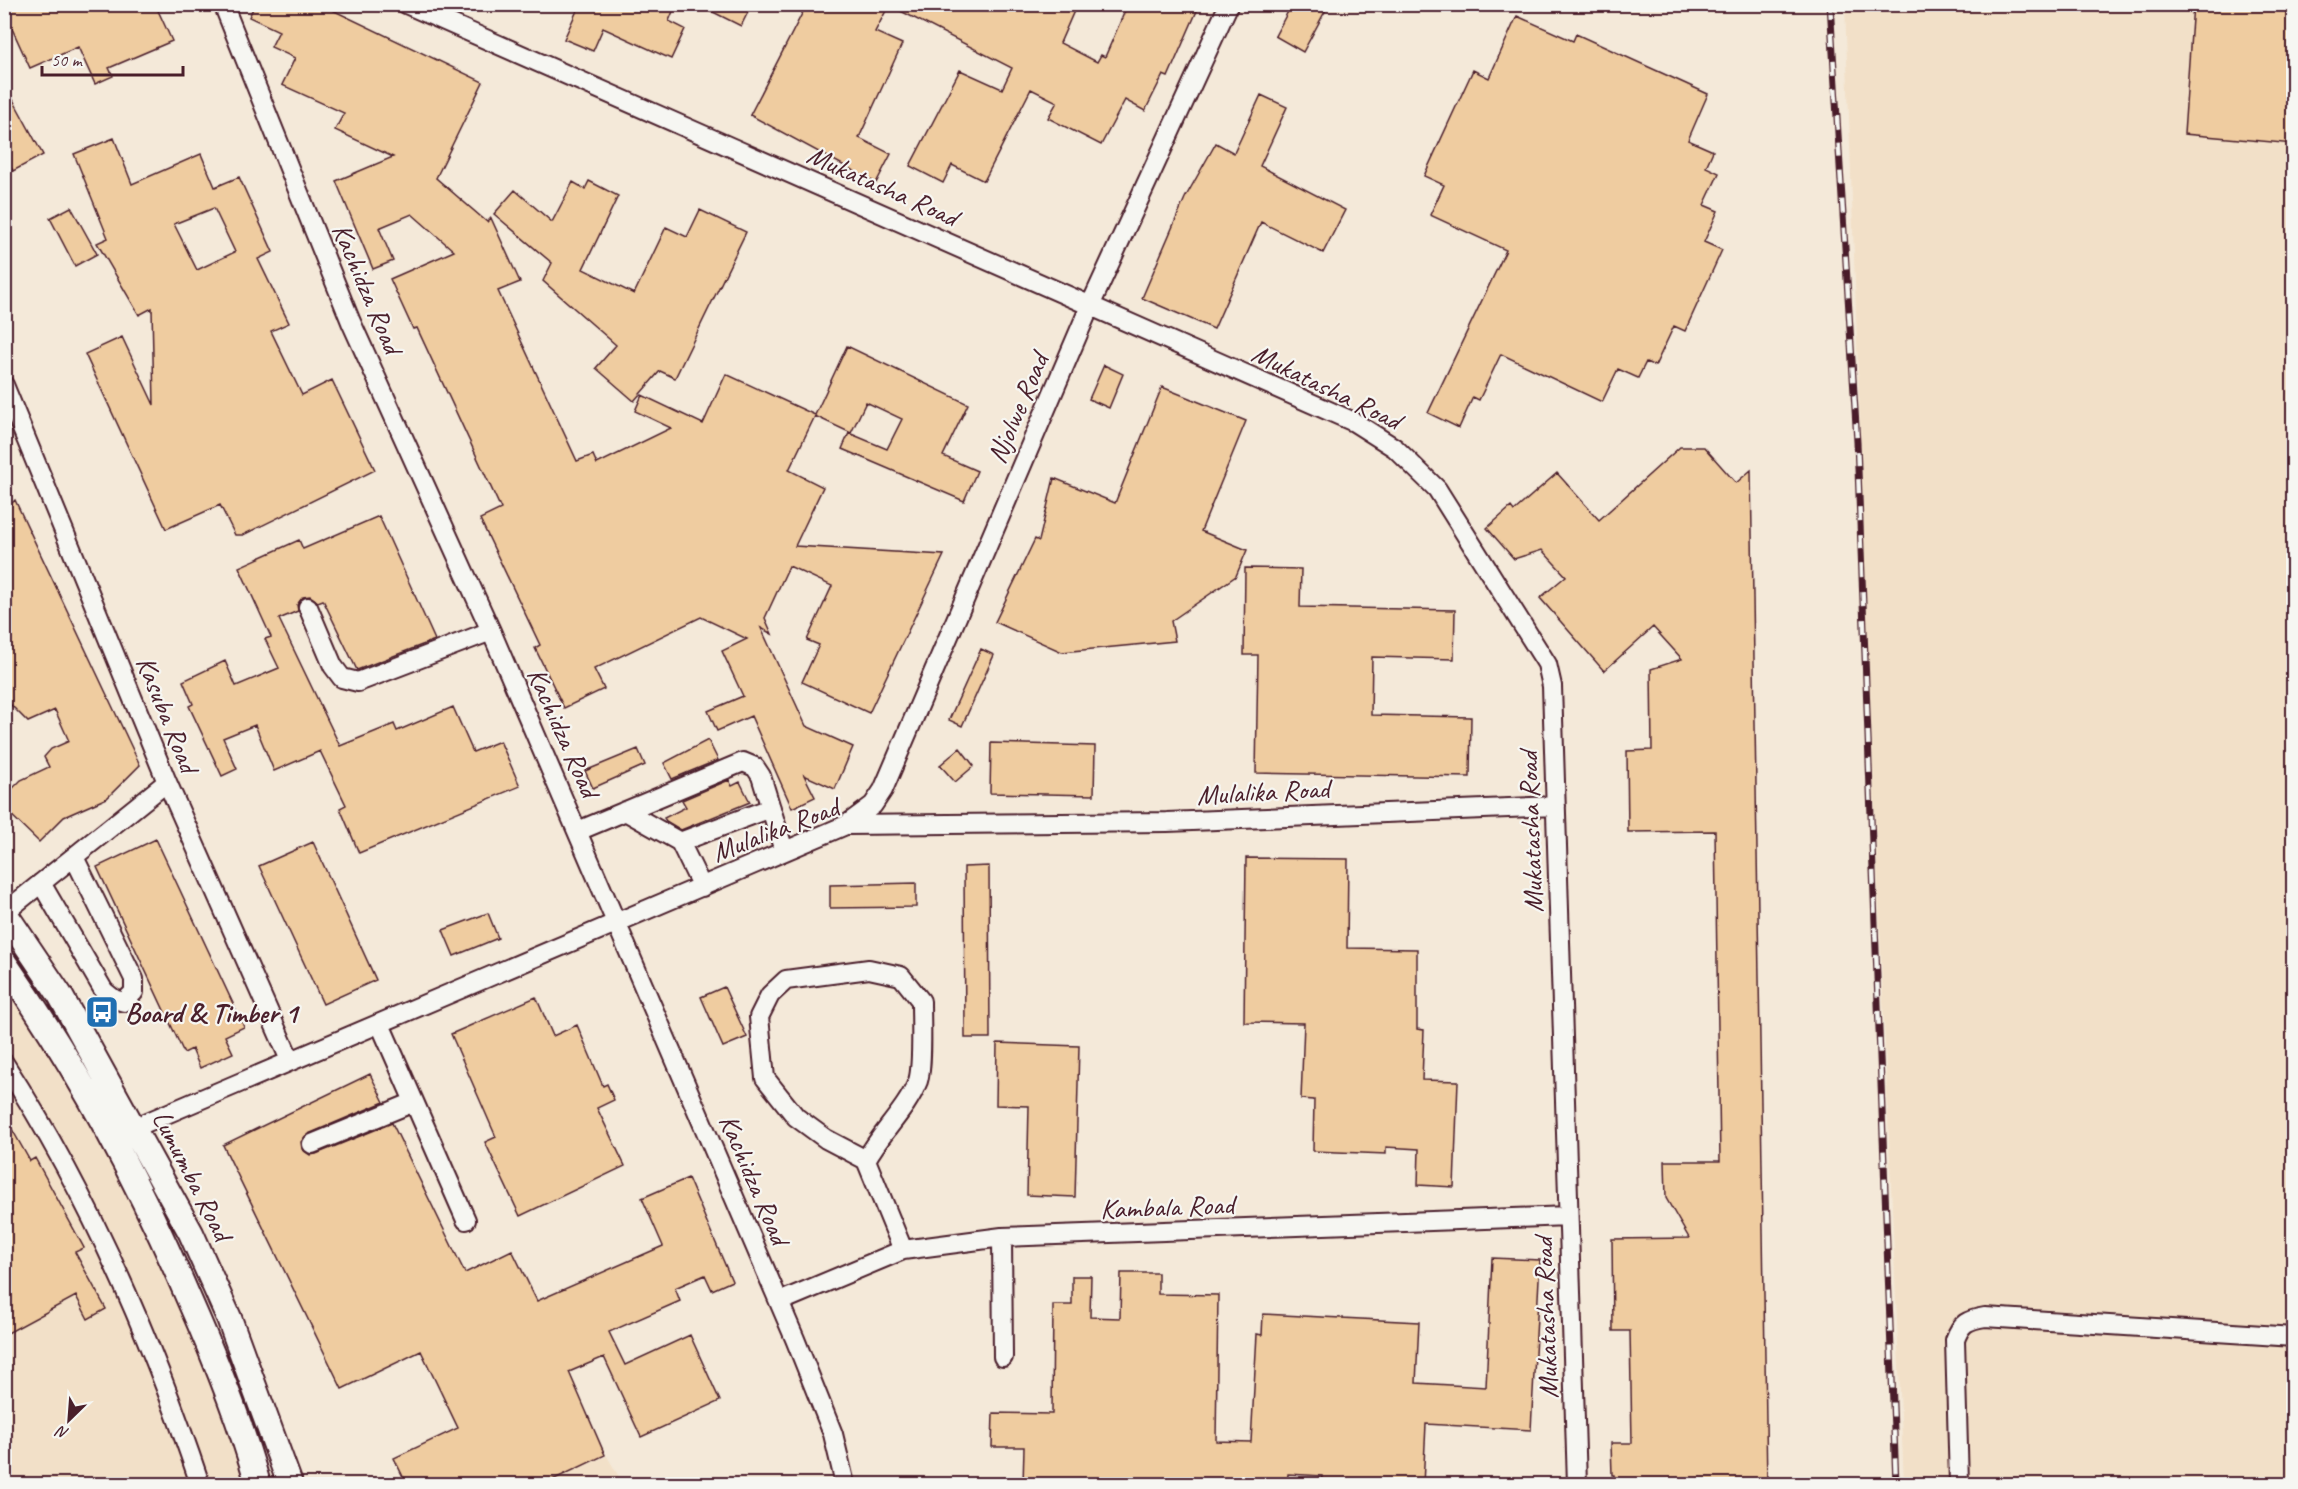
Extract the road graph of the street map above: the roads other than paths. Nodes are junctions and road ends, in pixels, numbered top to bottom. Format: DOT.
graph roads {
  1 [pos="223,4"];
  2 [pos="406,4"];
  3 [pos="1229,4"];
  4 [pos="1090,306"];
  5 [pos="4,386"];
  6 [pos="308,607"];
  7 [pos="491,631"];
  8 [pos="167,782"];
  9 [pos="1556,806"];
  10 [pos="771,808"];
  11 [pos="625,811"];
  12 [pos="846,825"];
  13 [pos="578,831"];
  14 [pos="680,842"];
  15 [pos="784,851"];
  16 [pos="74,857"];
  17 [pos="41,883"];
  18 [pos="702,887"];
  19 [pos="5,912"];
  20 [pos="618,924"];
  21 [pos="4,962"];
  22 [pos="380,1024"];
  23 [pos="290,1059"];
  24 [pos="4,1063"];
  25 [pos="414,1102"];
  26 [pos="135,1127"];
  27 [pos="111,1137"];
  28 [pos="312,1144"];
  29 [pos="866,1160"];
  30 [pos="1568,1216"];
  31 [pos="466,1220"];
  32 [pos="1002,1237"];
  33 [pos="903,1250"];
  34 [pos="779,1302"];
  35 [pos="2294,1337"];
  36 [pos="1003,1357"];
  37 [pos="200,1485"];
  38 [pos="258,1485"];
  39 [pos="290,1485"];
  40 [pos="845,1485"];
  41 [pos="1576,1485"];
  42 [pos="1959,1485"];
  1 -- 7 [label="street, Kachidza Road"];
  2 -- 4 [label="street, Mukatasha Road"];
  3 -- 4 [label="street, Njolwe Road"];
  4 -- 9 [label="street, Mukatasha Road"];
  4 -- 12 [label="street, Njolwe Road"];
  5 -- 8 [label="street, Kasuba Road"];
  6 -- 7 [label="street"];
  7 -- 13 [label="street, Kachidza Road"];
  8 -- 16 [label="street"];
  8 -- 23 [label="street, Kasuba Road"];
  9 -- 12 [label="street, Mulalika Road"];
  9 -- 30 [label="street, Mukatasha Road"];
  10 -- 11 [label="street"];
  10 -- 14 [label="street"];
  10 -- 15 [label="street"];
  11 -- 13 [label="street"];
  11 -- 14 [label="street"];
  12 -- 15 [label="street, Mulalika Road"];
  13 -- 20 [label="street, Kachidza Road"];
  14 -- 18 [label="street"];
  15 -- 18 [label="street, Mulalika Road"];
  16 -- 17 [label="street"];
  16 -- 17 [label="street"];
  17 -- 19 [label="street"];
  18 -- 20 [label="street, Mulalika Road"];
  19 -- 26 [label="main road, Lumumba Road"];
  20 -- 22 [label="street, Mulalika Road"];
  20 -- 34 [label="street, Kachidza Road"];
  21 -- 27 [label="main road, Lumumba Road"];
  22 -- 23 [label="street, Mulalika Road"];
  22 -- 25 [label="street"];
  23 -- 26 [label="street, Mulalika Road"];
  24 -- 37 [label="street"];
  25 -- 28 [label="street"];
  25 -- 31 [label="street"];
  26 -- 27 [label="street, Mulalika Road"];
  26 -- 39 [label="main road, Lumumba Road"];
  27 -- 38 [label="main road, Lumumba Road"];
  29 -- 29 [label="street"];
  29 -- 33 [label="street"];
  30 -- 32 [label="street, Kambala Road"];
  30 -- 41 [label="street, Mukatasha Road"];
  32 -- 33 [label="street, Kambala Road"];
  32 -- 36 [label="street"];
  33 -- 34 [label="street, Kambala Road"];
  34 -- 40 [label="street, Kachidza Road"];
  35 -- 42 [label="street"];
}
